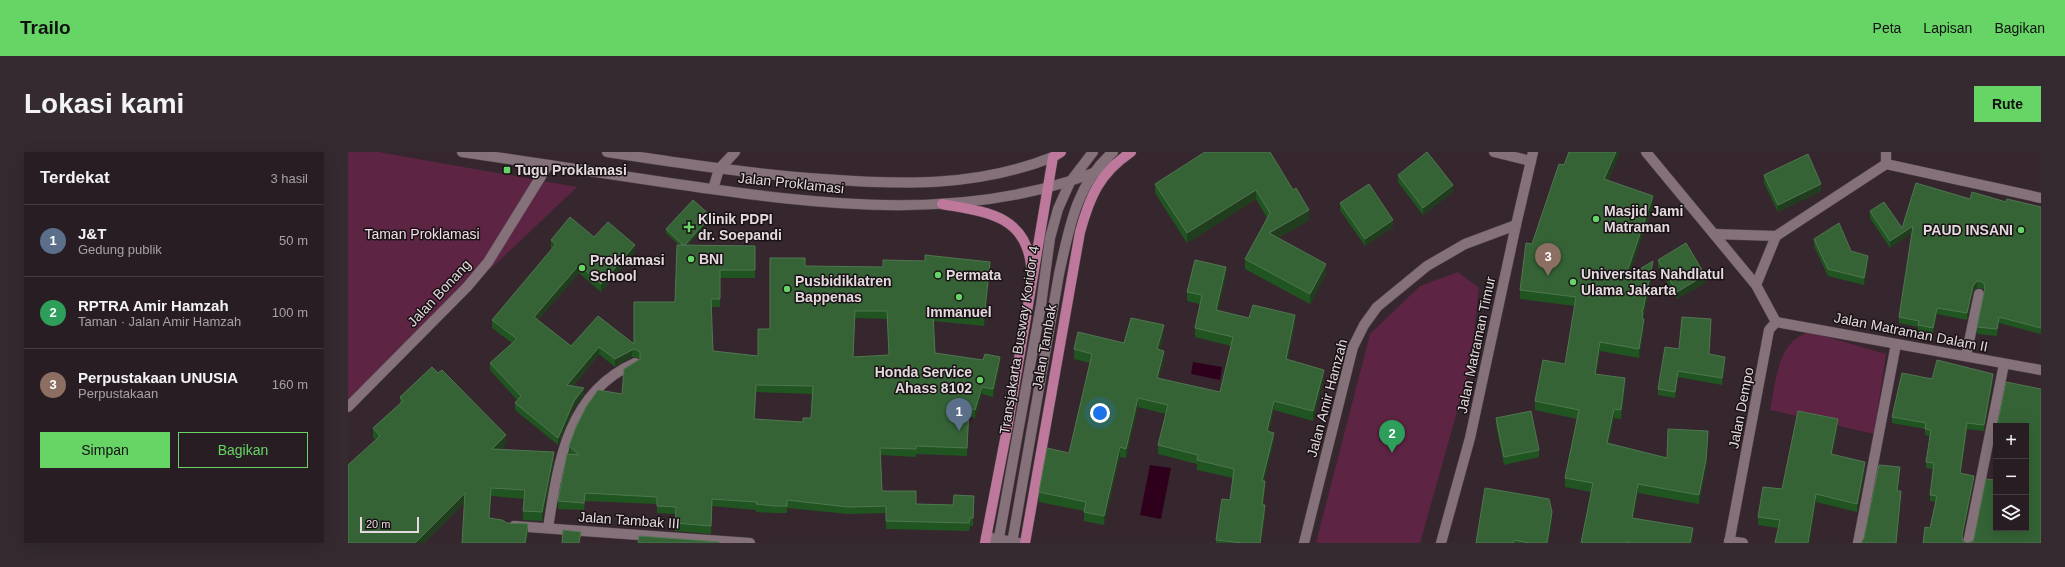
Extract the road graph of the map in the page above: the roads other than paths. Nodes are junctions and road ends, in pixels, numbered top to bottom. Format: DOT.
graph roads {
  1 [pos="462,152"];
  2 [pos="607,152"];
  3 [pos="735,152"];
  4 [pos="1093,152"];
  5 [pos="1113,152"];
  6 [pos="1131,152"];
  7 [pos="1494,152"];
  8 [pos="1646,152"];
  9 [pos="1886,152"];
  10 [pos="1057,154"];
  11 [pos="1532,157"];
  12 [pos="1115,164"];
  13 [pos="1886,164"];
  14 [pos="548,165"];
  15 [pos="719,169"];
  16 [pos="1093,174"];
  17 [pos="1070,182"];
  18 [pos="1047,188"];
  19 [pos="713,189"];
  20 [pos="2041,198"];
  21 [pos="942,204"];
  22 [pos="1516,225"];
  23 [pos="1714,234"];
  24 [pos="1776,236"];
  25 [pos="1033,277"];
  26 [pos="1756,285"];
  27 [pos="1979,294"];
  28 [pos="1776,322"];
  29 [pos="1896,344"];
  30 [pos="1966,356"];
  31 [pos="635,363"];
  32 [pos="2004,364"];
  33 [pos="2041,370"];
  34 [pos="348,407"];
  35 [pos="507,525"];
  36 [pos="548,528"];
  37 [pos="985,540"];
  38 [pos="999,541"];
  39 [pos="1729,542"];
  40 [pos="750,543"];
  41 [pos="1014,543"];
  42 [pos="1025,543"];
  43 [pos="1304,543"];
  44 [pos="1441,543"];
  45 [pos="1743,543"];
  46 [pos="1858,543"];
  47 [pos="1968,543"];
  1 -- 14 [label="street, Jalan Proklamasi"];
  2 -- 15 [label="street, Jalan Proklamasi"];
  3 -- 15 [label="street"];
  4 -- 17 [label="street, Transjakarta Busway Koridor 4"];
  5 -- 16 [label="street, Transjakarta Busway Koridor 4"];
  6 -- 12 [label="main road, Jalan Tambak"];
  7 -- 11 [label="street"];
  8 -- 23 [label="street"];
  9 -- 13 [label="street"];
  10 -- 15 [label="street, Jalan Proklamasi"];
  10 -- 18 [label="main road, Jalan Tambak"];
  11 -- 22 [label="street, Jalan Matraman Timur"];
  12 -- 16 [label="street, Jalan Proklamasi"];
  12 -- 42 [label="main road, Jalan Tambak"];
  13 -- 20 [label="street"];
  13 -- 24 [label="street"];
  14 -- 19 [label="street, Jalan Proklamasi"];
  14 -- 34 [label="street, Jalan Bonang"];
  15 -- 19 [label="street"];
  16 -- 17 [label="street, Jalan Proklamasi"];
  16 -- 41 [label="street, Transjakarta Busway Koridor 4"];
  17 -- 18 [label="street, Jalan Proklamasi"];
  17 -- 38 [label="street, Transjakarta Busway Koridor 4"];
  18 -- 21 [label="street, Jalan Proklamasi"];
  18 -- 25 [label="main road, Jalan Tambak"];
  19 -- 21 [label="street, Jalan Proklamasi"];
  21 -- 25 [label="main road"];
  22 -- 43 [label="street, Jalan Amir Hamzah"];
  22 -- 44 [label="street, Jalan Matraman Timur"];
  23 -- 24 [label="street"];
  23 -- 26 [label="street"];
  24 -- 26 [label="street"];
  25 -- 37 [label="main road, Jalan Tambak"];
  26 -- 28 [label="street"];
  27 -- 30 [label="street"];
  28 -- 29 [label="street, Jalan Matraman Dalam II"];
  28 -- 39 [label="street, Jalan Dempo"];
  29 -- 30 [label="street, Jalan Matraman Dalam II"];
  29 -- 46 [label="street"];
  30 -- 32 [label="street, Jalan Matraman Dalam II"];
  31 -- 36 [label="street"];
  32 -- 33 [label="street, Jalan Matraman Dalam II"];
  32 -- 47 [label="street"];
  35 -- 36 [label="street, Jalan Tambak III"];
  36 -- 40 [label="street, Jalan Tambak III"];
  37 -- 38 [label="street"];
  38 -- 41 [label="street"];
  39 -- 45 [label="street"];
}
